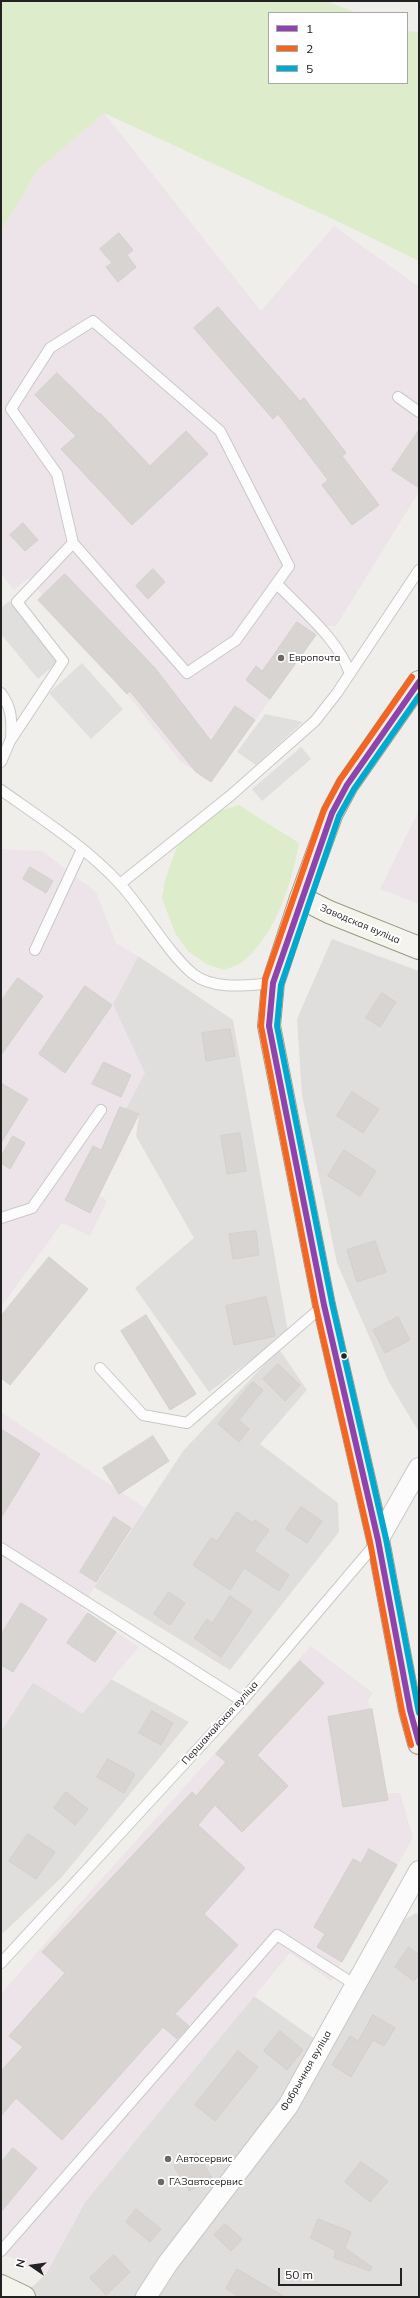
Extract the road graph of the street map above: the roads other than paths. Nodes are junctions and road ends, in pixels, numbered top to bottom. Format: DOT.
graph roads {
  1 [pos="398,397"];
  2 [pos="419,412"];
  3 [pos="73,543"];
  4 [pos="419,570"];
  5 [pos="277,584"];
  6 [pos="350,674"];
  7 [pos="419,682"];
  8 [pos="1,693"];
  9 [pos="10,741"];
  10 [pos="1,762"];
  11 [pos="1,790"];
  12 [pos="82,849"];
  13 [pos="120,884"];
  14 [pos="301,898"];
  15 [pos="419,948"];
  16 [pos="35,950"];
  17 [pos="273,982"];
  18 [pos="101,1110"];
  19 [pos="1,1218"];
  20 [pos="324,1305"];
  21 [pos="100,1368"];
  22 [pos="419,1468"];
  23 [pos="378,1540"];
  24 [pos="1,1548"];
  25 [pos="242,1701"];
  26 [pos="419,1743"];
  27 [pos="419,1871"];
  28 [pos="1,1963"];
  29 [pos="354,1984"];
  30 [pos="1,2251"];
  31 [pos="146,2297"];
  1 -- 2 [label="lane"];
  3 -- 5 [label="lane"];
  3 -- 5 [label="lane"];
  3 -- 9 [label="lane"];
  4 -- 6 [label="lane"];
  5 -- 6 [label="lane"];
  6 -- 13 [label="lane"];
  7 -- 14 [label="main road"];
  8 -- 9 [label="lane"];
  9 -- 10 [label="lane"];
  11 -- 12 [label="lane"];
  12 -- 13 [label="lane"];
  12 -- 16 [label="lane"];
  13 -- 17 [label="lane"];
  14 -- 15 [label="street, Заводская вуліца"];
  14 -- 17 [label="main road"];
  17 -- 20 [label="main road"];
  18 -- 19 [label="lane"];
  20 -- 21 [label="lane"];
  20 -- 23 [label="main road"];
  22 -- 23 [label="street, Першамайская вуліца"];
  23 -- 25 [label="lane, Першамайская вуліца"];
  23 -- 26 [label="main road"];
  24 -- 25 [label="lane"];
  25 -- 28 [label="lane, Першамайская вуліца"];
  27 -- 29 [label="street, Фабрычная вуліца"];
  29 -- 30 [label="lane"];
  29 -- 31 [label="street, Фабрычная вуліца"];
}
